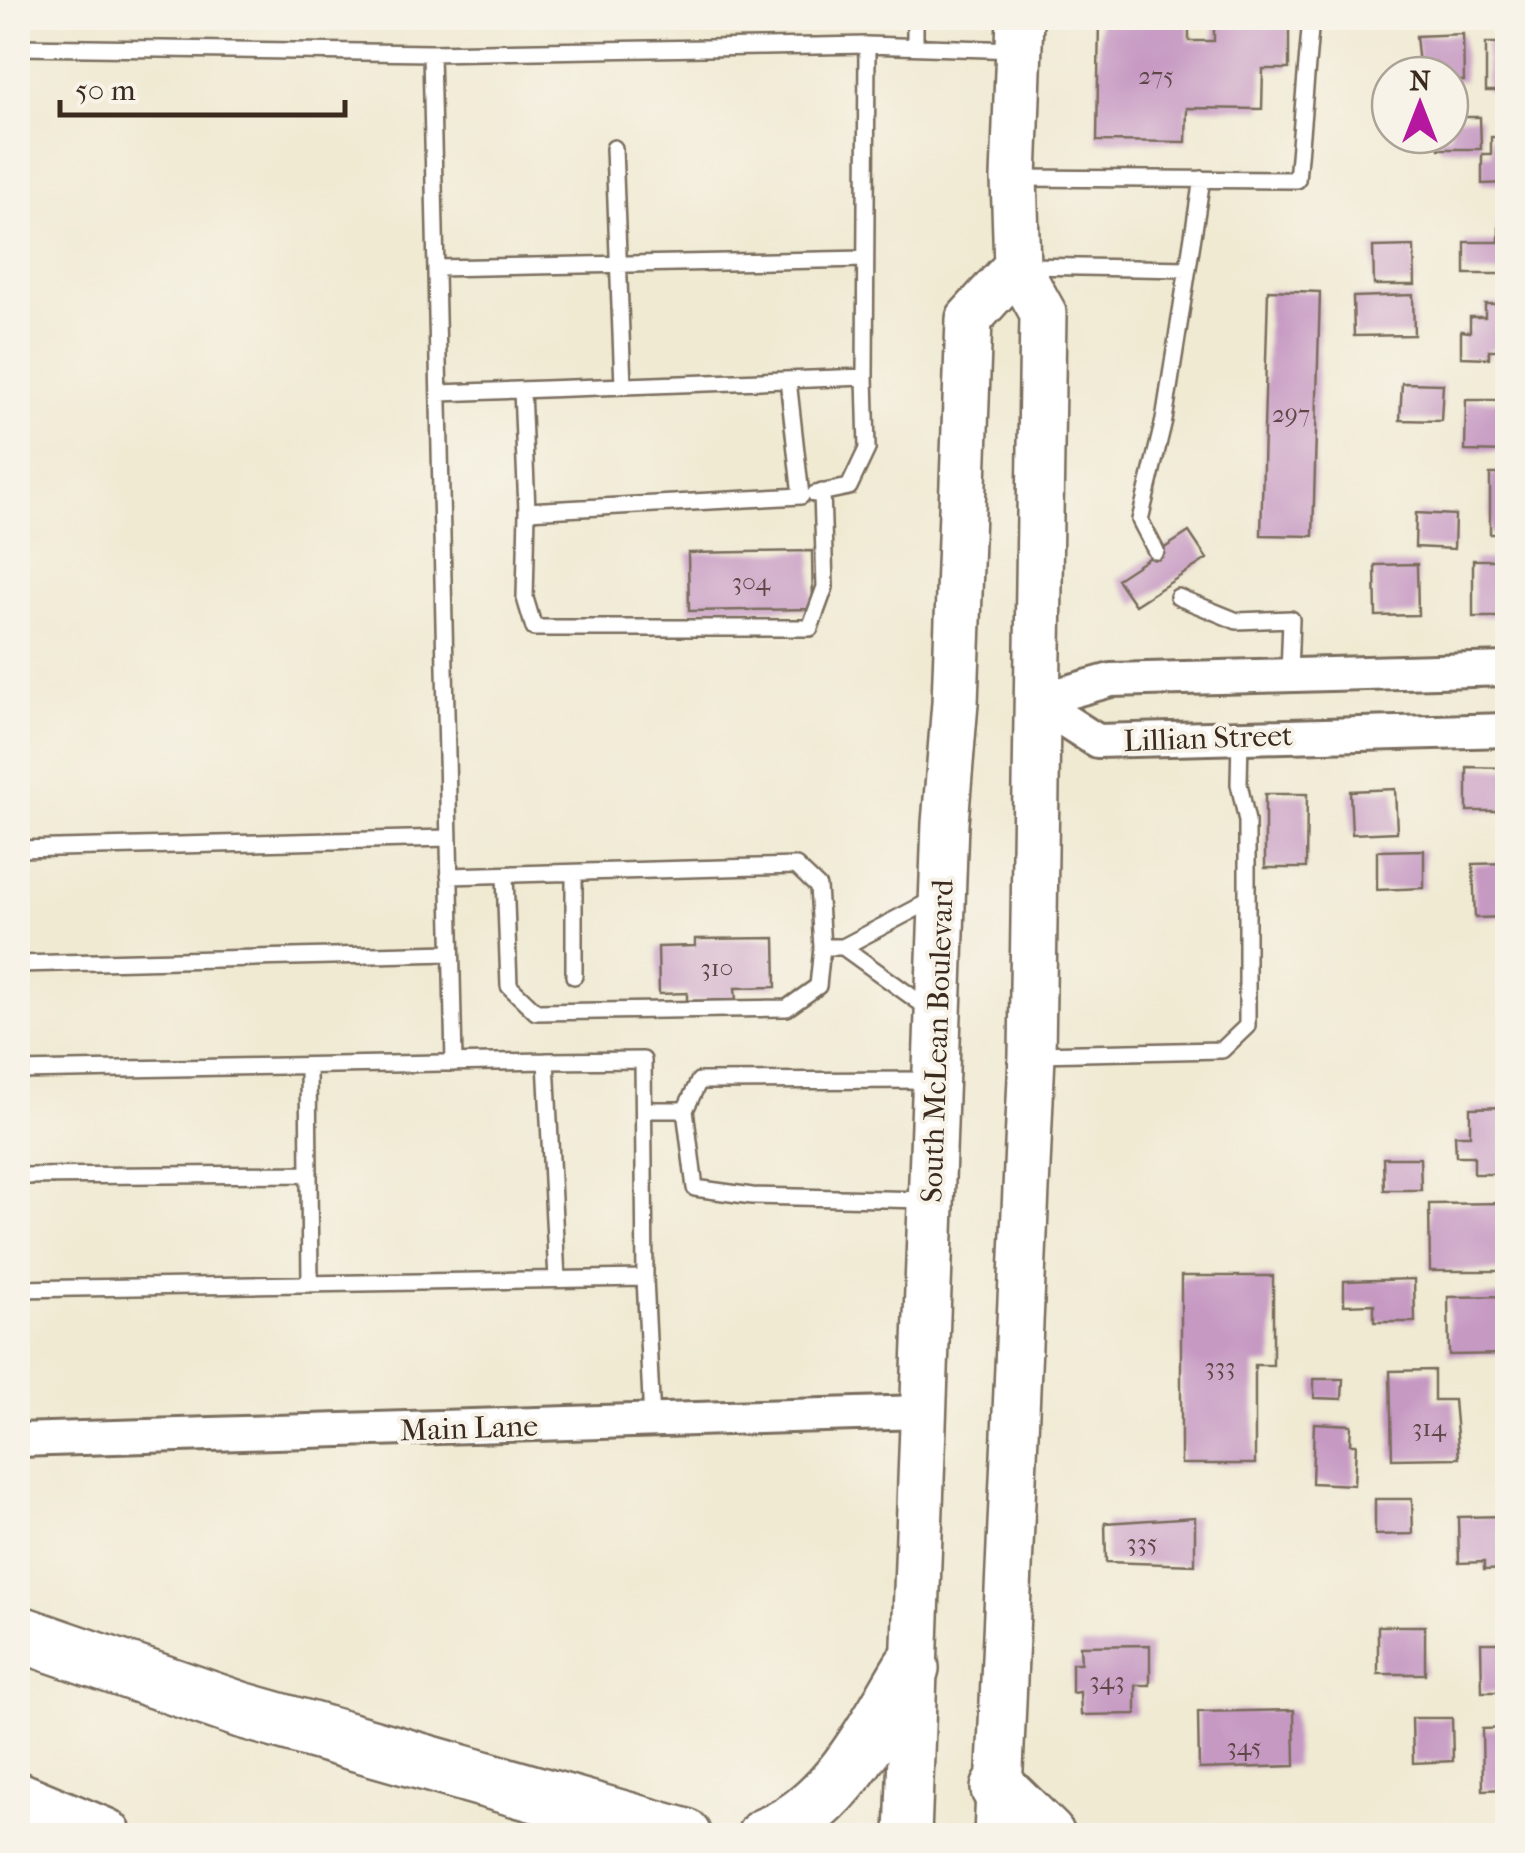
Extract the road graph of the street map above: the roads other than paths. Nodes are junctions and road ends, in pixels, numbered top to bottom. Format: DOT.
graph roads {
  1 [pos="915,18"];
  2 [pos="1311,18"];
  3 [pos="1019,34"];
  4 [pos="867,44"];
  5 [pos="18,46"];
  6 [pos="916,46"];
  7 [pos="431,54"];
  8 [pos="614,148"];
  9 [pos="1014,178"];
  10 [pos="1202,179"];
  11 [pos="866,259"];
  12 [pos="618,263"];
  13 [pos="1017,266"];
  14 [pos="437,268"];
  15 [pos="1188,270"];
  16 [pos="865,377"];
  17 [pos="788,380"];
  18 [pos="623,386"];
  19 [pos="522,390"];
  20 [pos="440,393"];
  21 [pos="822,492"];
  22 [pos="801,496"];
  23 [pos="527,511"];
  24 [pos="1156,551"];
  25 [pos="1178,597"];
  26 [pos="1508,668"];
  27 [pos="1289,674"];
  28 [pos="1035,702"];
  29 [pos="1508,730"];
  30 [pos="1240,737"];
  31 [pos="448,838"];
  32 [pos="18,849"];
  33 [pos="574,873"];
  34 [pos="505,874"];
  35 [pos="449,876"];
  36 [pos="942,896"];
  37 [pos="843,946"];
  38 [pos="822,947"];
  39 [pos="451,953"];
  40 [pos="18,964"];
  41 [pos="574,976"];
  42 [pos="939,1016"];
  43 [pos="1032,1054"];
  44 [pos="546,1061"];
  45 [pos="454,1063"];
  46 [pos="308,1066"];
  47 [pos="18,1071"];
  48 [pos="938,1080"];
  49 [pos="644,1110"];
  50 [pos="685,1110"];
  51 [pos="309,1174"];
  52 [pos="18,1176"];
  53 [pos="932,1200"];
  54 [pos="644,1278"];
  55 [pos="556,1279"];
  56 [pos="310,1284"];
  57 [pos="18,1289"];
  58 [pos="921,1412"];
  59 [pos="652,1424"];
  60 [pos="18,1440"];
  61 [pos="18,1634"];
  62 [pos="911,1668"];
  63 [pos="377,1751"];
  64 [pos="18,1800"];
  65 [pos="998,1812"];
  66 [pos="104,1836"];
  67 [pos="564,1836"];
  68 [pos="683,1836"];
  69 [pos="765,1836"];
  70 [pos="908,1836"];
  71 [pos="1046,1836"];
  1 -- 6 [label="lane"];
  2 -- 10 [label="lane"];
  3 -- 6 [label="lane"];
  3 -- 9 [label="main road"];
  4 -- 6 [label="lane"];
  4 -- 7 [label="lane"];
  4 -- 11 [label="lane"];
  5 -- 7 [label="lane"];
  7 -- 14 [label="lane"];
  8 -- 12 [label="lane"];
  9 -- 10 [label="lane"];
  9 -- 13 [label="main road"];
  10 -- 15 [label="lane"];
  11 -- 12 [label="lane"];
  11 -- 16 [label="lane"];
  12 -- 14 [label="lane"];
  12 -- 18 [label="lane"];
  13 -- 15 [label="lane"];
  13 -- 28 [label="main road"];
  13 -- 36 [label="main road, South McLean Boulevard"];
  14 -- 20 [label="lane"];
  15 -- 24 [label="lane"];
  16 -- 17 [label="lane"];
  16 -- 21 [label="lane"];
  17 -- 18 [label="lane"];
  17 -- 22 [label="lane"];
  18 -- 19 [label="lane"];
  19 -- 20 [label="lane"];
  19 -- 23 [label="lane"];
  20 -- 31 [label="lane"];
  21 -- 22 [label="lane"];
  21 -- 23 [label="lane"];
  22 -- 23 [label="lane"];
  25 -- 27 [label="lane"];
  26 -- 27 [label="street, Lillian Street"];
  27 -- 28 [label="street, Lillian Street"];
  28 -- 30 [label="street, Lillian Street"];
  28 -- 43 [label="main road"];
  29 -- 30 [label="street, Lillian Street"];
  30 -- 43 [label="lane"];
  31 -- 32 [label="lane"];
  31 -- 35 [label="lane"];
  33 -- 34 [label="lane"];
  33 -- 38 [label="lane"];
  33 -- 41 [label="lane"];
  34 -- 35 [label="lane"];
  34 -- 38 [label="lane"];
  35 -- 39 [label="lane"];
  36 -- 37 [label="lane"];
  36 -- 42 [label="main road, South McLean Boulevard"];
  37 -- 38 [label="lane"];
  37 -- 42 [label="lane"];
  39 -- 40 [label="lane"];
  39 -- 45 [label="lane"];
  42 -- 48 [label="main road, South McLean Boulevard"];
  43 -- 65 [label="main road"];
  44 -- 45 [label="lane"];
  44 -- 49 [label="lane"];
  44 -- 55 [label="lane"];
  45 -- 46 [label="lane"];
  46 -- 47 [label="lane"];
  46 -- 51 [label="lane"];
  48 -- 50 [label="lane"];
  48 -- 53 [label="main road, South McLean Boulevard"];
  49 -- 50 [label="lane"];
  49 -- 54 [label="lane"];
  50 -- 53 [label="lane"];
  51 -- 52 [label="lane"];
  51 -- 56 [label="lane"];
  53 -- 58 [label="main road, South McLean Boulevard"];
  54 -- 55 [label="lane"];
  54 -- 59 [label="lane"];
  55 -- 56 [label="lane"];
  56 -- 57 [label="lane"];
  58 -- 59 [label="street, Main Lane"];
  58 -- 62 [label="main road, South McLean Boulevard"];
  59 -- 60 [label="street, Main Lane"];
  61 -- 63 [label="highway"];
  62 -- 69 [label="highway"];
  62 -- 70 [label="main road, South McLean Boulevard"];
  63 -- 67 [label="highway"];
  63 -- 68 [label="highway"];
  64 -- 66 [label="highway"];
  65 -- 71 [label="highway"];
}
